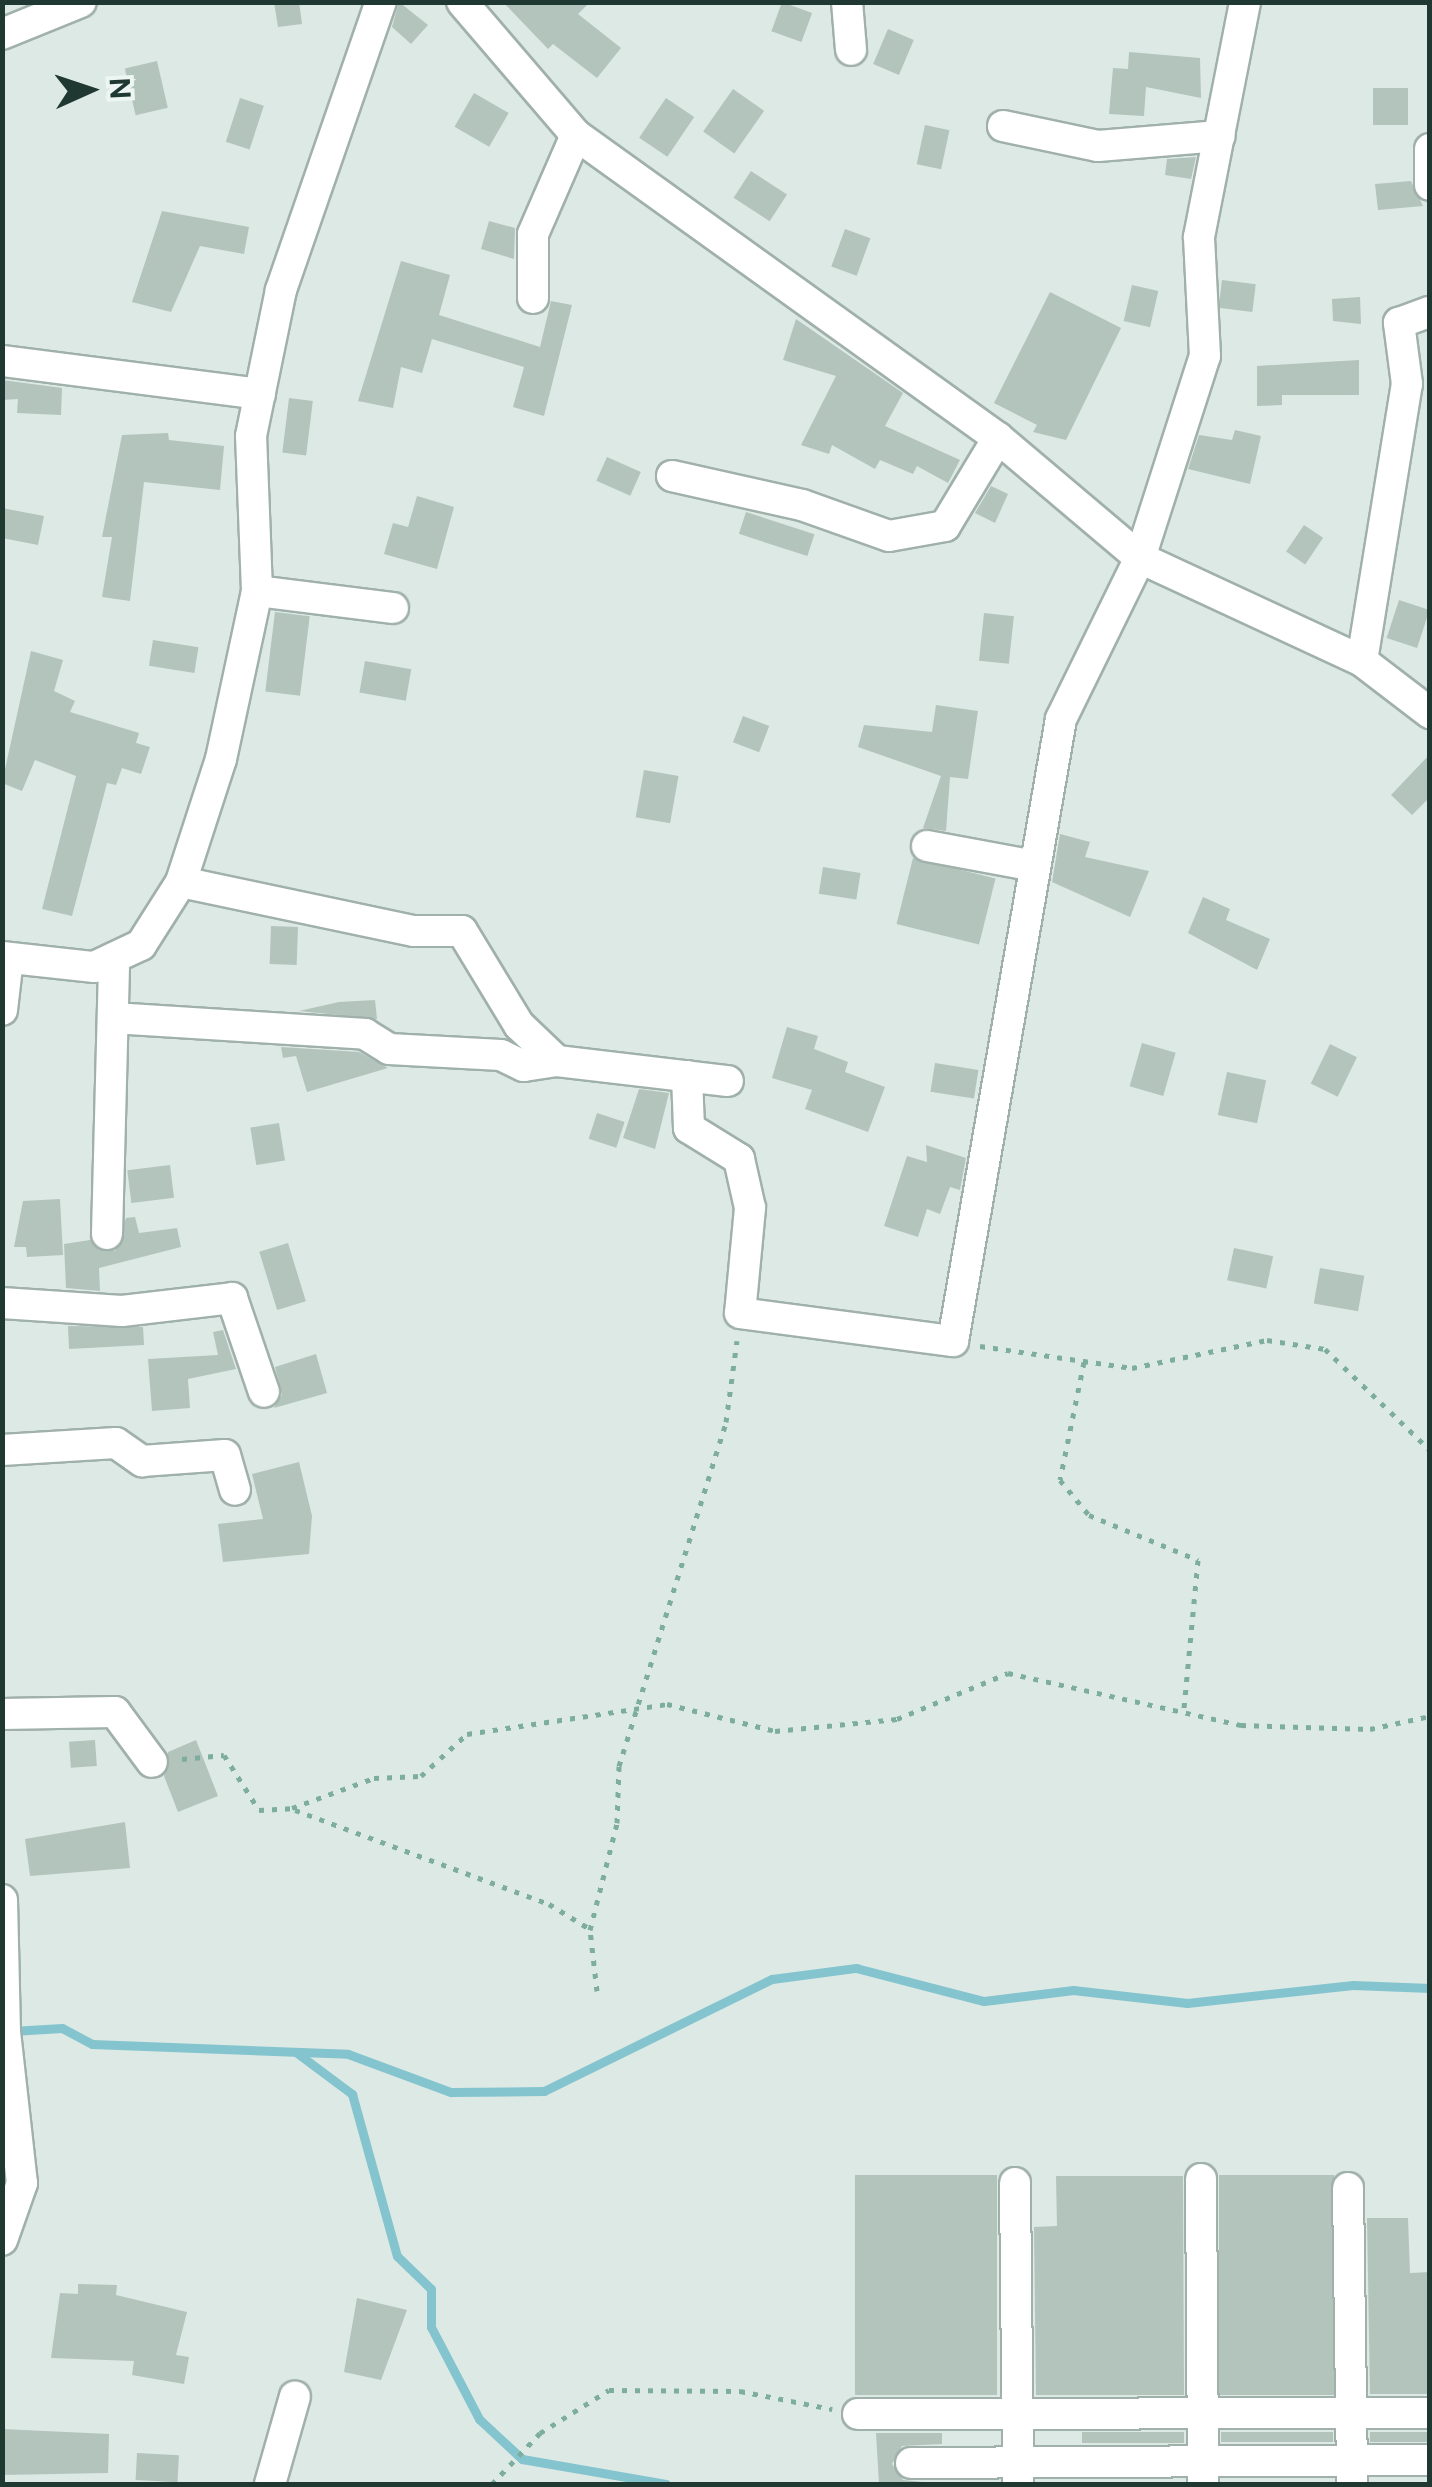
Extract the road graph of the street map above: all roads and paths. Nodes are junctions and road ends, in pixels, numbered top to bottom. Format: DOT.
graph roads {
  1 [pos="82,2"];
  2 [pos="381,2"];
  3 [pos="462,2"];
  4 [pos="847,2"];
  5 [pos="1245,2"];
  6 [pos="48,11"];
  7 [pos="2,34"];
  8 [pos="851,50"];
  9 [pos="1002,126"];
  10 [pos="576,136"];
  11 [pos="1220,136"];
  12 [pos="1430,149"];
  13 [pos="1430,185"];
  14 [pos="532,298"];
  15 [pos="1430,312"];
  16 [pos="2,360"];
  17 [pos="260,394"];
  18 [pos="998,438"];
  19 [pos="672,476"];
  20 [pos="1140,558"];
  21 [pos="256,590"];
  22 [pos="393,608"];
  23 [pos="1362,662"];
  24 [pos="1430,713"];
  25 [pos="927,846"];
  26 [pos="1035,866"];
  27 [pos="181,882"];
  28 [pos="5,957"];
  29 [pos="114,958"];
  30 [pos="2,1010"];
  31 [pos="113,1018"];
  32 [pos="556,1060"];
  33 [pos="687,1076"];
  34 [pos="728,1081"];
  35 [pos="106,1234"];
  36 [pos="2,1302"];
  37 [pos="740,1313"];
  38 [pos="952,1341"];
  39 [pos="1084,1362"];
  40 [pos="264,1392"];
  41 [pos="2,1450"];
  42 [pos="1430,1450"];
  43 [pos="235,1490"];
  44 [pos="1184,1709"];
  45 [pos="637,1710"];
  46 [pos="2,1714"];
  47 [pos="1430,1716"];
  48 [pos="152,1762"];
  49 [pos="292,1808"];
  50 [pos="2,1900"];
  51 [pos="590,1930"];
  52 [pos="597,1991"];
  53 [pos="1201,2179"];
  54 [pos="1015,2183"];
  55 [pos="1348,2188"];
  56 [pos="2,2240"];
  57 [pos="296,2396"];
  58 [pos="1351,2413"];
  59 [pos="1430,2413"];
  60 [pos="858,2414"];
  61 [pos="1017,2414"];
  62 [pos="1202,2414"];
  63 [pos="1430,2460"];
  64 [pos="911,2463"];
  65 [pos="1018,2473"];
  66 [pos="1203,2473"];
  67 [pos="1352,2473"];
  68 [pos="270,2484"];
  69 [pos="492,2484"];
  1 -- 6 [label="street"];
  2 -- 17 [label="street"];
  3 -- 10 [label="street"];
  4 -- 8 [label="street"];
  5 -- 11 [label="street"];
  6 -- 7 [label="street"];
  9 -- 11 [label="street"];
  10 -- 14 [label="street"];
  10 -- 18 [label="street"];
  11 -- 20 [label="street"];
  12 -- 13 [label="street"];
  15 -- 23 [label="street"];
  16 -- 17 [label="street"];
  17 -- 21 [label="street"];
  18 -- 19 [label="street"];
  18 -- 20 [label="street"];
  20 -- 23 [label="street"];
  20 -- 26 [label="street"];
  21 -- 22 [label="street"];
  21 -- 27 [label="street"];
  23 -- 24 [label="street"];
  25 -- 26 [label="street"];
  26 -- 38 [label="street"];
  27 -- 29 [label="street"];
  27 -- 32 [label="street"];
  28 -- 29 [label="street"];
  28 -- 30 [label="street"];
  29 -- 31 [label="street"];
  31 -- 32 [label="street"];
  31 -- 35 [label="street"];
  32 -- 33 [label="street"];
  33 -- 34 [label="street"];
  33 -- 37 [label="street"];
  36 -- 40 [label="street"];
  37 -- 38 [label="street"];
  37 -- 45 [label="path"];
  38 -- 39 [label="path"];
  39 -- 42 [label="path"];
  39 -- 44 [label="path"];
  41 -- 43 [label="street"];
  44 -- 45 [label="path"];
  44 -- 47 [label="path"];
  45 -- 49 [label="path"];
  45 -- 51 [label="path"];
  46 -- 48 [label="street"];
  48 -- 49 [label="path"];
  49 -- 51 [label="path"];
  50 -- 56 [label="street"];
  51 -- 52 [label="path"];
  53 -- 62 [label="street"];
  54 -- 61 [label="street"];
  55 -- 58 [label="street"];
  57 -- 68 [label="street"];
  58 -- 59 [label="street"];
  58 -- 62 [label="street"];
  58 -- 67 [label="street"];
  60 -- 61 [label="street"];
  60 -- 69 [label="path"];
  61 -- 62 [label="street"];
  61 -- 65 [label="street"];
  62 -- 66 [label="street"];
  63 -- 67 [label="street"];
  64 -- 65 [label="street"];
  65 -- 66 [label="street"];
  66 -- 67 [label="street"];
}
